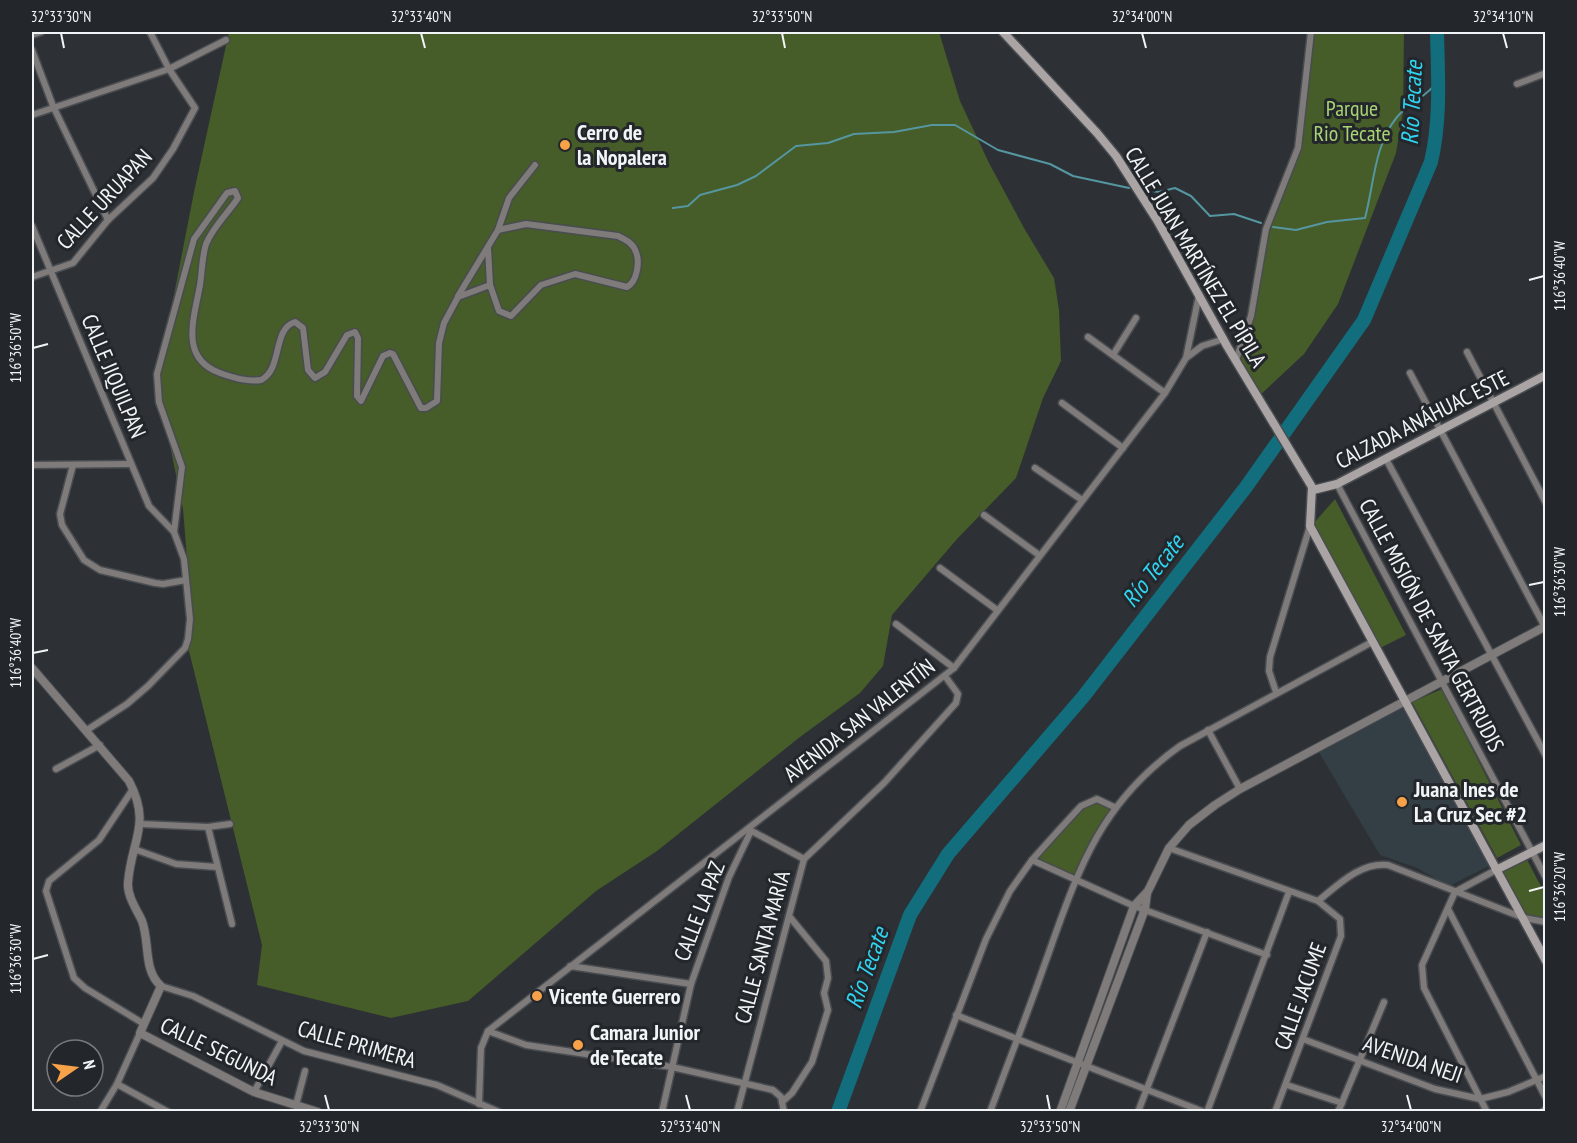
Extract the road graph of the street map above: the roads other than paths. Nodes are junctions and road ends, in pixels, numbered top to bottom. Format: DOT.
graph roads {
  1 [pos="41,32"];
  2 [pos="150,32"];
  3 [pos="1003,32"];
  4 [pos="1311,32"];
  5 [pos="32,36"];
  6 [pos="226,40"];
  7 [pos="32,50"];
  8 [pos="169,69"];
  9 [pos="1545,76"];
  10 [pos="1517,84"];
  11 [pos="53,106"];
  12 [pos="32,115"];
  13 [pos="535,165"];
  14 [pos="108,220"];
  15 [pos="32,226"];
  16 [pos="498,230"];
  17 [pos="488,248"];
  18 [pos="50,271"];
  19 [pos="32,277"];
  20 [pos="490,285"];
  21 [pos="1199,295"];
  22 [pos="458,297"];
  23 [pos="1136,318"];
  24 [pos="1088,337"];
  25 [pos="1224,339"];
  26 [pos="1467,352"];
  27 [pos="1113,355"];
  28 [pos="1186,358"];
  29 [pos="1236,360"];
  30 [pos="1410,373"];
  31 [pos="1545,375"];
  32 [pos="1165,393"];
  33 [pos="1062,403"];
  34 [pos="1492,403"];
  35 [pos="1439,430"];
  36 [pos="1123,448"];
  37 [pos="1386,459"];
  38 [pos="131,464"];
  39 [pos="32,465"];
  40 [pos="73,465"];
  41 [pos="1035,468"];
  42 [pos="1337,484"];
  43 [pos="1312,490"];
  44 [pos="1082,500"];
  45 [pos="1545,503"];
  46 [pos="984,515"];
  47 [pos="1310,526"];
  48 [pos="174,532"];
  49 [pos="1039,555"];
  50 [pos="940,568"];
  51 [pos="186,580"];
  52 [pos="997,610"];
  53 [pos="896,624"];
  54 [pos="1545,627"];
  55 [pos="1372,642"];
  56 [pos="1491,654"];
  57 [pos="32,668"];
  58 [pos="954,668"];
  59 [pos="945,676"];
  60 [pos="1440,681"];
  61 [pos="1276,692"];
  62 [pos="1406,701"];
  63 [pos="87,730"];
  64 [pos="1208,730"];
  65 [pos="100,746"];
  66 [pos="1545,756"];
  67 [pos="56,769"];
  68 [pos="133,789"];
  69 [pos="1240,789"];
  70 [pos="1114,807"];
  71 [pos="141,824"];
  72 [pos="230,824"];
  73 [pos="207,827"];
  74 [pos="749,830"];
  75 [pos="1545,844"];
  76 [pos="1169,848"];
  77 [pos="134,849"];
  78 [pos="1532,852"];
  79 [pos="804,859"];
  80 [pos="1032,860"];
  81 [pos="217,867"];
  82 [pos="1496,870"];
  83 [pos="1545,878"];
  84 [pos="1076,881"];
  85 [pos="1148,891"];
  86 [pos="1289,892"];
  87 [pos="1455,892"];
  88 [pos="1317,902"];
  89 [pos="1134,906"];
  90 [pos="1145,909"];
  91 [pos="1448,909"];
  92 [pos="789,916"];
  93 [pos="1524,918"];
  94 [pos="1545,922"];
  95 [pos="232,924"];
  96 [pos="1207,932"];
  97 [pos="1267,955"];
  98 [pos="1545,961"];
  99 [pos="570,966"];
  100 [pos="691,984"];
  101 [pos="161,986"];
  102 [pos="1384,1002"];
  103 [pos="956,1015"];
  104 [pos="144,1024"];
  105 [pos="488,1031"];
  106 [pos="140,1033"];
  107 [pos="1017,1038"];
  108 [pos="1303,1039"];
  109 [pos="282,1041"];
  110 [pos="1360,1060"];
  111 [pos="1082,1065"];
  112 [pos="672,1067"];
  113 [pos="306,1071"];
  114 [pos="1545,1076"];
  115 [pos="1537,1080"];
  116 [pos="117,1084"];
  117 [pos="743,1084"];
  118 [pos="1287,1085"];
  119 [pos="1146,1089"];
  120 [pos="254,1092"];
  121 [pos="1545,1098"];
  122 [pos="1480,1099"];
  123 [pos="782,1101"];
  124 [pos="1342,1103"];
  125 [pos="479,1104"];
  126 [pos="296,1105"];
  127 [pos="100,1112"];
  128 [pos="168,1112"];
  129 [pos="318,1112"];
  130 [pos="499,1112"];
  131 [pos="662,1112"];
  132 [pos="737,1112"];
  133 [pos="784,1112"];
  134 [pos="920,1112"];
  135 [pos="990,1112"];
  136 [pos="1060,1112"];
  137 [pos="1069,1112"];
  138 [pos="1138,1112"];
  139 [pos="1206,1112"];
  140 [pos="1275,1112"];
  141 [pos="1338,1112"];
  142 [pos="1486,1112"];
  1 -- 5 [label="street"];
  2 -- 8 [label="street, CALLE URUAPAN"];
  3 -- 21 [label="main road, CALLE JUAN MARTÍNEZ EL PÍPILA"];
  4 -- 29 [label="street"];
  6 -- 8 [label="street"];
  7 -- 11 [label="street"];
  8 -- 11 [label="street"];
  8 -- 14 [label="street, CALLE URUAPAN"];
  9 -- 10 [label="street"];
  11 -- 12 [label="street"];
  11 -- 14 [label="street"];
  13 -- 16 [label="street"];
  14 -- 18 [label="street, CALLE URUAPAN"];
  15 -- 18 [label="street, CALLE JIQUILPAN"];
  16 -- 17 [label="street"];
  16 -- 20 [label="street"];
  17 -- 20 [label="street"];
  17 -- 22 [label="street"];
  18 -- 19 [label="street, CALLE URUAPAN"];
  18 -- 38 [label="street, CALLE JIQUILPAN"];
  20 -- 22 [label="street"];
  21 -- 25 [label="main road, CALLE JUAN MARTÍNEZ EL PÍPILA"];
  21 -- 28 [label="street, AVENIDA SAN VALENTÍN"];
  22 -- 48 [label="street"];
  23 -- 27 [label="street"];
  24 -- 27 [label="street"];
  25 -- 28 [label="street"];
  25 -- 29 [label="main road, CALLE JUAN MARTÍNEZ EL PÍPILA"];
  26 -- 34 [label="street"];
  27 -- 32 [label="street"];
  28 -- 32 [label="street, AVENIDA SAN VALENTÍN"];
  29 -- 43 [label="main road, CALLE JUAN MARTÍNEZ EL PÍPILA"];
  30 -- 35 [label="street"];
  31 -- 34 [label="main road, CALZADA ANÁHUAC ESTE"];
  32 -- 36 [label="street, AVENIDA SAN VALENTÍN"];
  33 -- 36 [label="street"];
  34 -- 35 [label="main road, CALZADA ANÁHUAC ESTE"];
  34 -- 45 [label="street"];
  35 -- 37 [label="main road, CALZADA ANÁHUAC ESTE"];
  35 -- 54 [label="street"];
  36 -- 44 [label="street, AVENIDA SAN VALENTÍN"];
  37 -- 42 [label="main road, CALZADA ANÁHUAC ESTE"];
  37 -- 56 [label="street"];
  38 -- 40 [label="street"];
  38 -- 48 [label="street, CALLE JIQUILPAN"];
  39 -- 40 [label="street"];
  40 -- 51 [label="street"];
  41 -- 44 [label="street"];
  42 -- 43 [label="main road, CALZADA ANÁHUAC ESTE"];
  42 -- 60 [label="street, CALLE MISIÓN DE SANTA GERTRUDIS"];
  43 -- 47 [label="main road"];
  44 -- 49 [label="street, AVENIDA SAN VALENTÍN"];
  46 -- 49 [label="street"];
  47 -- 55 [label="main road"];
  47 -- 61 [label="street"];
  48 -- 51 [label="street"];
  49 -- 52 [label="street, AVENIDA SAN VALENTÍN"];
  50 -- 52 [label="street"];
  51 -- 63 [label="street"];
  52 -- 58 [label="street, AVENIDA SAN VALENTÍN"];
  53 -- 58 [label="street"];
  54 -- 56 [label="street"];
  55 -- 61 [label="street"];
  55 -- 62 [label="main road"];
  56 -- 60 [label="street"];
  56 -- 66 [label="street"];
  57 -- 63 [label="street"];
  58 -- 59 [label="street, AVENIDA SAN VALENTÍN"];
  59 -- 74 [label="street, AVENIDA SAN VALENTÍN"];
  59 -- 79 [label="street, CALLE SANTA MARÍA"];
  60 -- 62 [label="street"];
  60 -- 78 [label="street, CALLE MISIÓN DE SANTA GERTRUDIS"];
  61 -- 64 [label="street"];
  62 -- 69 [label="street"];
  62 -- 82 [label="main road"];
  63 -- 65 [label="street"];
  64 -- 69 [label="street"];
  64 -- 70 [label="street"];
  65 -- 67 [label="street"];
  65 -- 68 [label="street"];
  68 -- 71 [label="street"];
  68 -- 104 [label="street"];
  69 -- 76 [label="street"];
  70 -- 80 [label="street"];
  70 -- 84 [label="street"];
  71 -- 73 [label="street"];
  71 -- 77 [label="street"];
  72 -- 73 [label="street"];
  73 -- 81 [label="street"];
  74 -- 79 [label="street"];
  74 -- 99 [label="street, AVENIDA SAN VALENTÍN"];
  74 -- 100 [label="street, CALLE LA PAZ"];
  75 -- 78 [label="main road"];
  76 -- 85 [label="street"];
  76 -- 86 [label="street"];
  77 -- 81 [label="street"];
  77 -- 101 [label="street"];
  78 -- 82 [label="main road"];
  78 -- 83 [label="street, CALLE MISIÓN DE SANTA GERTRUDIS"];
  79 -- 92 [label="street, CALLE SANTA MARÍA"];
  80 -- 84 [label="street"];
  80 -- 103 [label="street"];
  81 -- 95 [label="street"];
  82 -- 87 [label="street"];
  82 -- 93 [label="main road"];
  84 -- 89 [label="street"];
  84 -- 107 [label="street"];
  85 -- 89 [label="street"];
  85 -- 90 [label="street"];
  86 -- 88 [label="street"];
  86 -- 97 [label="street"];
  87 -- 88 [label="street"];
  87 -- 91 [label="street"];
  87 -- 93 [label="street"];
  88 -- 108 [label="street, CALLE JACUME"];
  89 -- 90 [label="street"];
  89 -- 111 [label="street"];
  90 -- 96 [label="street"];
  90 -- 111 [label="street"];
  91 -- 115 [label="street"];
  91 -- 122 [label="street"];
  92 -- 117 [label="street, CALLE SANTA MARÍA"];
  92 -- 123 [label="street"];
  93 -- 94 [label="street"];
  93 -- 98 [label="main road"];
  96 -- 97 [label="street"];
  96 -- 119 [label="street"];
  97 -- 139 [label="street"];
  99 -- 100 [label="street"];
  99 -- 105 [label="street, AVENIDA SAN VALENTÍN"];
  100 -- 112 [label="street, CALLE LA PAZ"];
  101 -- 104 [label="street"];
  101 -- 109 [label="street, CALLE PRIMERA"];
  102 -- 110 [label="street"];
  103 -- 107 [label="street"];
  103 -- 134 [label="street"];
  104 -- 106 [label="street"];
  105 -- 112 [label="street"];
  105 -- 125 [label="street"];
  106 -- 116 [label="street"];
  106 -- 120 [label="street, CALLE SEGUNDA"];
  107 -- 111 [label="street"];
  107 -- 135 [label="street"];
  108 -- 110 [label="street, AVENIDA NEJI"];
  108 -- 118 [label="street, CALLE JACUME"];
  109 -- 120 [label="street"];
  109 -- 125 [label="street, CALLE PRIMERA"];
  110 -- 122 [label="street, AVENIDA NEJI"];
  110 -- 124 [label="street"];
  111 -- 119 [label="street"];
  111 -- 136 [label="street"];
  111 -- 137 [label="street"];
  112 -- 117 [label="street"];
  112 -- 131 [label="street, CALLE LA PAZ"];
  113 -- 126 [label="street"];
  114 -- 115 [label="street, AVENIDA NEJI"];
  115 -- 121 [label="street"];
  115 -- 122 [label="street, AVENIDA NEJI"];
  116 -- 127 [label="street"];
  116 -- 128 [label="street"];
  117 -- 123 [label="street"];
  117 -- 132 [label="street, CALLE SANTA MARÍA"];
  118 -- 124 [label="street"];
  118 -- 140 [label="street, CALLE JACUME"];
  119 -- 138 [label="street"];
  119 -- 139 [label="street"];
  120 -- 126 [label="street, CALLE SEGUNDA"];
  122 -- 142 [label="street"];
  123 -- 133 [label="street"];
  124 -- 141 [label="street"];
  125 -- 130 [label="street, CALLE PRIMERA"];
  126 -- 129 [label="street, CALLE SEGUNDA"];
}
